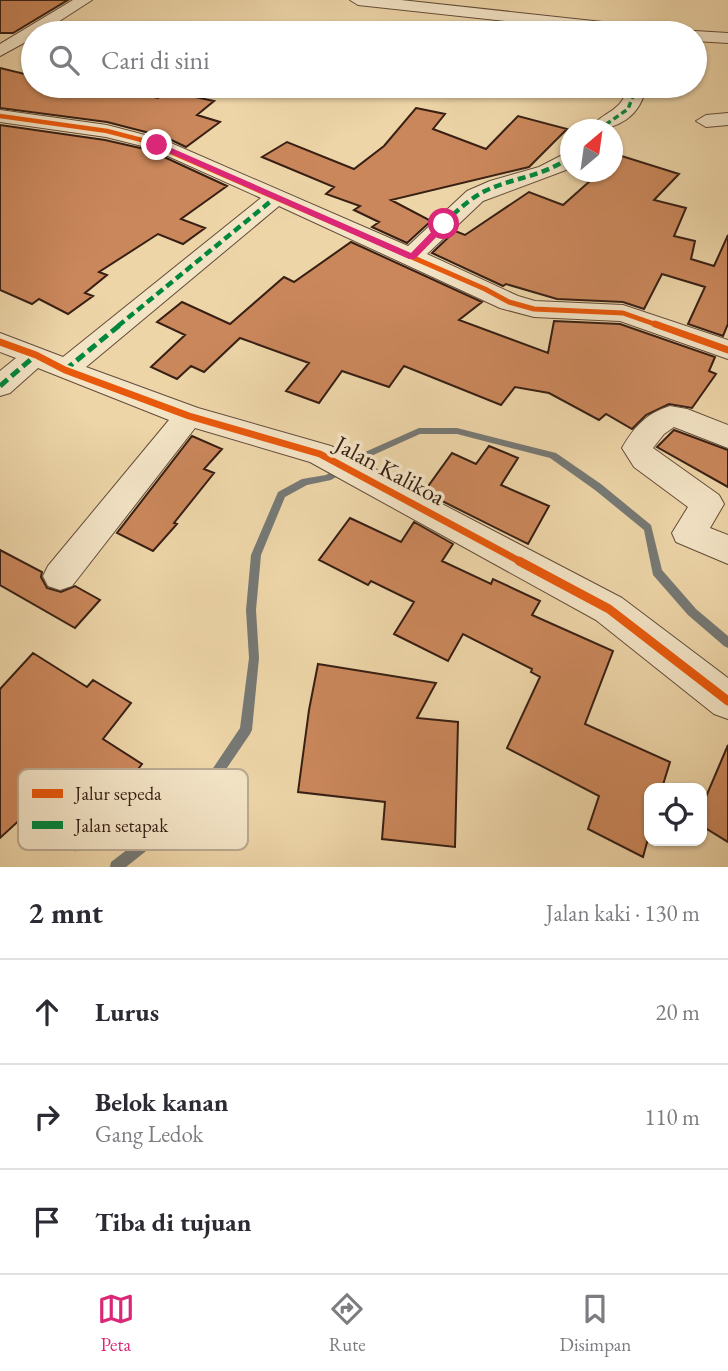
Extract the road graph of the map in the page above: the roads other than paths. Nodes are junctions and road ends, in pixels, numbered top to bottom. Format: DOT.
graph roads {
  1 [pos="84,0"];
  2 [pos="358,0"];
  3 [pos="50,21"];
  4 [pos="549,21"];
  5 [pos="707,37"];
  6 [pos="728,38"];
  7 [pos="21,39"];
  8 [pos="4,49"];
  9 [pos="636,98"];
  10 [pos="0,116"];
  11 [pos="615,119"];
  12 [pos="728,119"];
  13 [pos="706,121"];
  14 [pos="560,163"];
  15 [pos="276,197"];
  16 [pos="412,257"];
  17 [pos="0,342"];
  18 [pos="728,349"];
  19 [pos="36,355"];
  20 [pos="65,370"];
  21 [pos="0,386"];
  22 [pos="189,416"];
  23 [pos="728,437"];
  24 [pos="728,551"];
  25 [pos="60,576"];
  26 [pos="728,701"];
  1 -- 3 [label="street"];
  2 -- 4 [label="street"];
  5 -- 6 [label="street"];
  7 -- 8 [label="street"];
  9 -- 11 [label="street"];
  10 -- 15 [label="street"];
  12 -- 13 [label="street"];
  14 -- 16 [label="street"];
  15 -- 16 [label="street"];
  15 -- 20 [label="street"];
  16 -- 18 [label="street"];
  17 -- 19 [label="street, Jalan Kalikoa"];
  19 -- 20 [label="street, Jalan Kalikoa"];
  19 -- 21 [label="street"];
  20 -- 22 [label="street, Jalan Kalikoa"];
  22 -- 25 [label="street"];
  22 -- 26 [label="street, Jalan Kalikoa"];
  23 -- 24 [label="street"];
}
